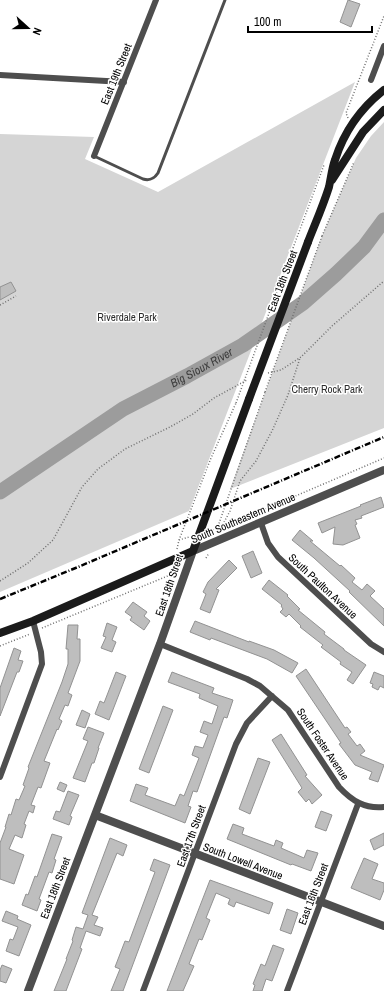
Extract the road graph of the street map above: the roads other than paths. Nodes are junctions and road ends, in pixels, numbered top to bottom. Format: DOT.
graph roads {
  1 [pos="156,0"];
  2 [pos="225,0"];
  3 [pos="384,46"];
  4 [pos="0,76"];
  5 [pos="371,80"];
  6 [pos="124,82"];
  7 [pos="384,90"];
  8 [pos="384,110"];
  9 [pos="94,156"];
  10 [pos="329,186"];
  11 [pos="384,470"];
  12 [pos="261,524"];
  13 [pos="193,551"];
  14 [pos="33,621"];
  15 [pos="0,633"];
  16 [pos="160,644"];
  17 [pos="384,652"];
  18 [pos="272,696"];
  19 [pos="0,777"];
  20 [pos="358,804"];
  21 [pos="384,807"];
  22 [pos="95,815"];
  23 [pos="195,854"];
  24 [pos="320,902"];
  25 [pos="384,926"];
  26 [pos="28,991"];
  27 [pos="143,991"];
  28 [pos="287,991"];
  1 -- 6 [label="street, East 19th Street"];
  2 -- 9 [label="lane"];
  3 -- 5 [label="street"];
  4 -- 6 [label="street"];
  6 -- 9 [label="street, East 19th Street"];
  7 -- 10 [label="main road"];
  8 -- 10 [label="main road"];
  10 -- 13 [label="main road, East 18th Street, bridge"];
  11 -- 12 [label="street, South Southeastern Avenue"];
  12 -- 13 [label="street, South Southeastern Avenue"];
  12 -- 17 [label="street, South Paulton Avenue"];
  13 -- 14 [label="main road, South Southeastern Avenue"];
  13 -- 16 [label="street, East 18th Street"];
  14 -- 15 [label="main road, South Southeastern Avenue"];
  14 -- 19 [label="street"];
  16 -- 18 [label="street, South Foster Avenue"];
  16 -- 22 [label="street, East 18th Street"];
  18 -- 20 [label="street, South Foster Avenue"];
  18 -- 23 [label="street, East 17th Street"];
  20 -- 21 [label="street, South Foster Avenue"];
  20 -- 24 [label="street, East 16th Street"];
  22 -- 23 [label="street, South Lowell Avenue"];
  22 -- 26 [label="street, East 18th Street"];
  23 -- 24 [label="street, South Lowell Avenue"];
  23 -- 27 [label="street, East 17th Street"];
  24 -- 25 [label="street, South Lowell Avenue"];
  24 -- 28 [label="street, East 16th Street"];
}
